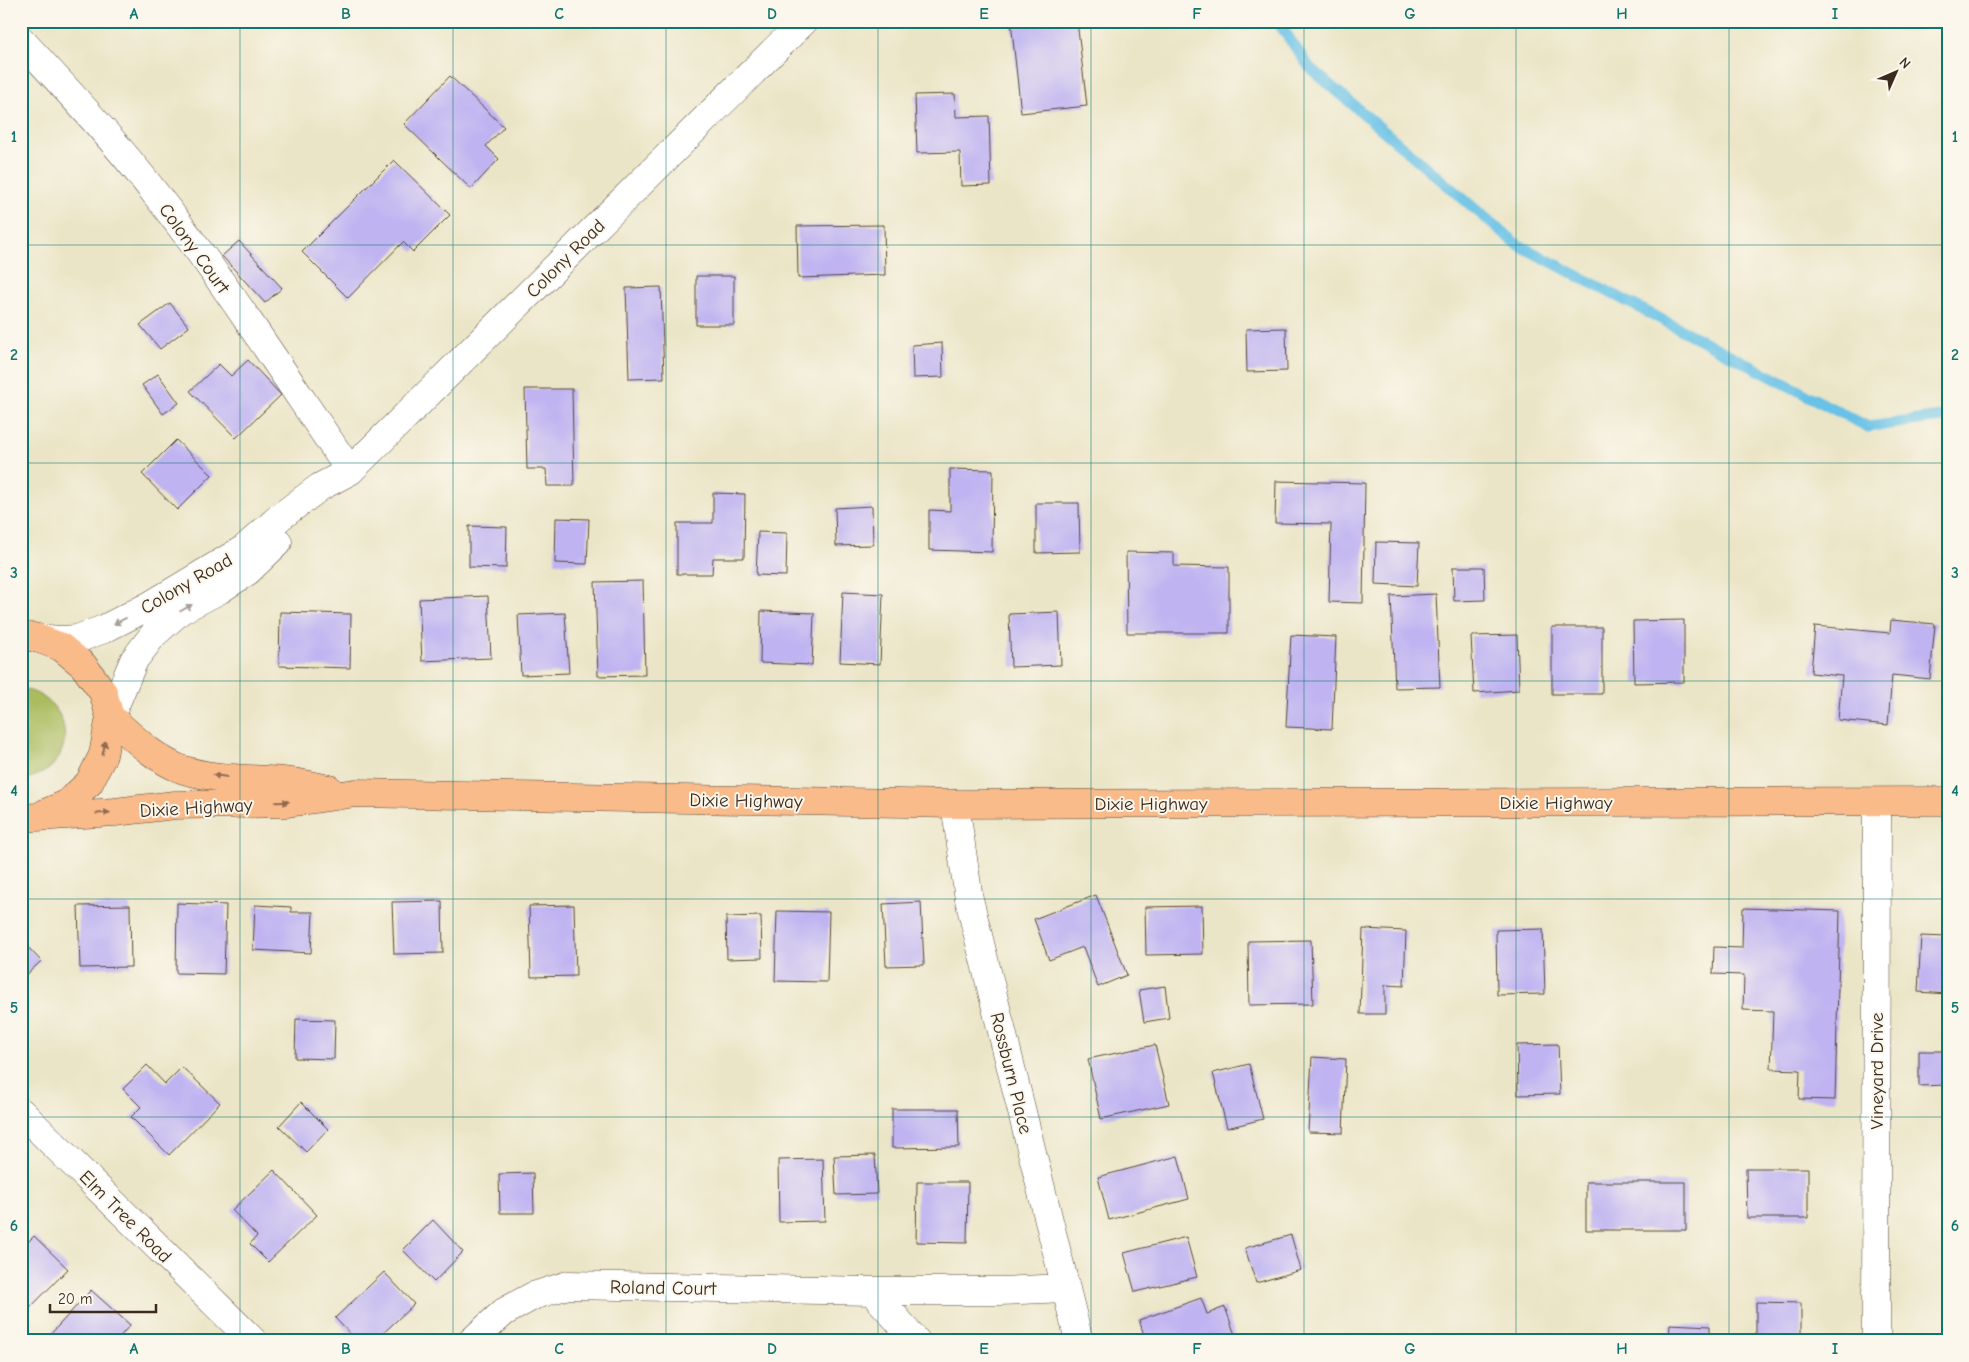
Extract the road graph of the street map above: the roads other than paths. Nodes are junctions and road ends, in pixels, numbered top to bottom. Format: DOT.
graph roads {
  1 [pos="804,21"];
  2 [pos="21,40"];
  3 [pos="350,471"];
  4 [pos="320,487"];
  5 [pos="28,637"];
  6 [pos="110,716"];
  7 [pos="355,793"];
  8 [pos="1948,801"];
  9 [pos="1877,802"];
  10 [pos="955,804"];
  11 [pos="29,817"];
  12 [pos="21,1112"];
  13 [pos="1065,1288"];
  14 [pos="872,1291"];
  15 [pos="253,1341"];
  16 [pos="472,1341"];
  17 [pos="916,1341"];
  18 [pos="1079,1341"];
  19 [pos="1876,1341"];
  1 -- 3 [label="street, Colony Road"];
  2 -- 3 [label="street, Colony Court"];
  3 -- 4 [label="street, Colony Road"];
  4 -- 5 [label="street, Colony Road, one-way"];
  6 -- 4 [label="street, Colony Road, one-way"];
  5 -- 6 [label="main road, Dixie Highway"];
  7 -- 6 [label="main road, Dixie Highway, one-way"];
  11 -- 6 [label="main road, Dixie Highway, one-way"];
  7 -- 10 [label="main road, Dixie Highway"];
  11 -- 7 [label="main road, Dixie Highway, one-way"];
  8 -- 9 [label="main road, Dixie Highway"];
  9 -- 10 [label="main road, Dixie Highway"];
  9 -- 19 [label="street, Vineyard Drive"];
  10 -- 13 [label="street, Rossburn Place"];
  12 -- 15 [label="street, Elm Tree Road"];
  13 -- 14 [label="street, Roland Court"];
  13 -- 18 [label="street, Rossburn Place"];
  14 -- 16 [label="street, Roland Court"];
  14 -- 17 [label="street"];
}
